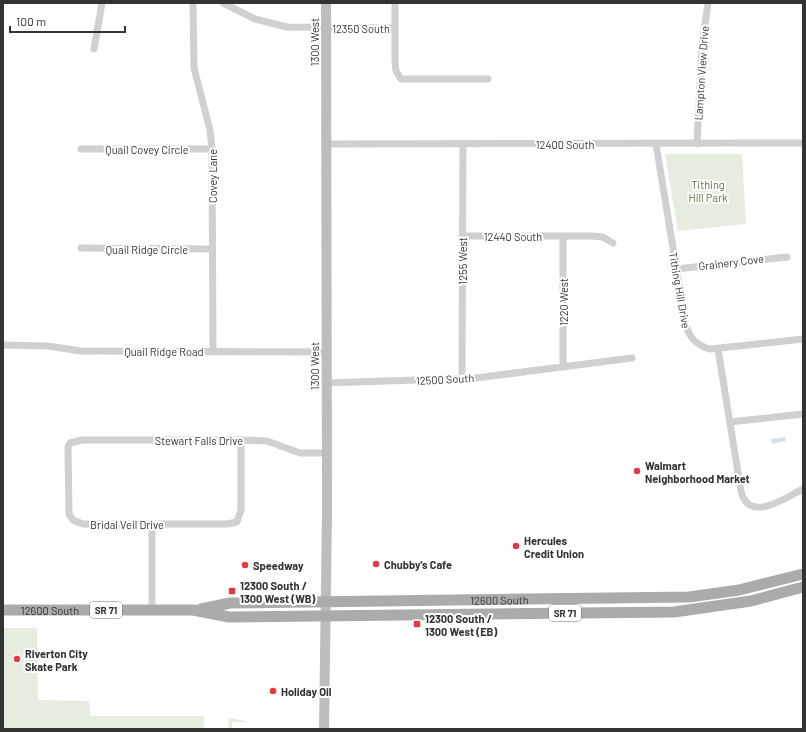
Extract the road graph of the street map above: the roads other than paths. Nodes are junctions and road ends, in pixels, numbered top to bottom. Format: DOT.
graph roads {
  1 [pos="102,3"];
  2 [pos="193,3"];
  3 [pos="223,3"];
  4 [pos="326,3"];
  5 [pos="395,3"];
  6 [pos="708,3"];
  7 [pos="326,28"];
  8 [pos="395,28"];
  9 [pos="94,49"];
  10 [pos="488,79"];
  11 [pos="803,143"];
  12 [pos="326,144"];
  13 [pos="463,144"];
  14 [pos="656,144"];
  15 [pos="697,144"];
  16 [pos="81,149"];
  17 [pos="212,149"];
  18 [pos="462,236"];
  19 [pos="563,236"];
  20 [pos="613,243"];
  21 [pos="81,248"];
  22 [pos="212,249"];
  23 [pos="787,257"];
  24 [pos="676,269"];
  25 [pos="803,339"];
  26 [pos="3,345"];
  27 [pos="718,349"];
  28 [pos="213,352"];
  29 [pos="326,352"];
  30 [pos="632,358"];
  31 [pos="563,367"];
  32 [pos="462,379"];
  33 [pos="326,383"];
  34 [pos="803,414"];
  35 [pos="730,422"];
  36 [pos="241,440"];
  37 [pos="70,443"];
  38 [pos="327,453"];
  39 [pos="803,489"];
  40 [pos="152,524"];
  41 [pos="803,574"];
  42 [pos="803,587"];
  43 [pos="325,603"];
  44 [pos="3,610"];
  45 [pos="152,610"];
  46 [pos="193,610"];
  47 [pos="325,616"];
  48 [pos="324,729"];
  1 -- 9 [label="street"];
  2 -- 17 [label="street, Covey Lane"];
  3 -- 7 [label="street, 12350 South"];
  4 -- 7 [label="street, 1300 West"];
  5 -- 8 [label="street"];
  6 -- 15 [label="street, Lampton View Drive"];
  7 -- 8 [label="street, 12350 South"];
  7 -- 12 [label="street, 1300 West"];
  8 -- 10 [label="street"];
  11 -- 15 [label="street, 12400 South"];
  12 -- 13 [label="street, 12400 South"];
  12 -- 29 [label="street, 1300 West"];
  13 -- 14 [label="street, 12400 South"];
  13 -- 18 [label="street, 1255 West"];
  14 -- 15 [label="street, 12400 South"];
  14 -- 24 [label="street, Tithing Hill Drive"];
  16 -- 17 [label="street, Quail Covey Circle"];
  17 -- 22 [label="street, Covey Lane"];
  18 -- 19 [label="street, 12440 South"];
  18 -- 32 [label="street, 1255 West"];
  19 -- 20 [label="street, 12440 South"];
  19 -- 31 [label="street, 1220 West"];
  21 -- 22 [label="street, Quail Ridge Circle"];
  22 -- 28 [label="street, Covey Lane"];
  23 -- 24 [label="street, Grainery Cove"];
  24 -- 27 [label="street, Tithing Hill Drive"];
  25 -- 27 [label="street, Tithing Hill Drive"];
  26 -- 28 [label="street, Quail Ridge Road"];
  27 -- 35 [label="street"];
  28 -- 29 [label="street, Quail Ridge Road"];
  29 -- 33 [label="street, 1300 West"];
  30 -- 31 [label="street, 12500 South"];
  31 -- 32 [label="street, 12500 South"];
  32 -- 33 [label="street, 12500 South"];
  33 -- 38 [label="street, 1300 West"];
  34 -- 35 [label="street"];
  35 -- 39 [label="street"];
  36 -- 37 [label="street, Stewart Falls Drive"];
  36 -- 38 [label="street, Stewart Falls Drive"];
  36 -- 40 [label="street, Bridal Veil Drive"];
  37 -- 40 [label="street, Bridal Veil Drive"];
  38 -- 43 [label="street, 1300 West"];
  40 -- 45 [label="street"];
  41 -- 43 [label="main road, 12600 South / SR 71"];
  42 -- 47 [label="main road, 12600 South / SR 71"];
  43 -- 46 [label="main road, 12600 South / SR 71"];
  43 -- 47 [label="street, 1300 West"];
  44 -- 45 [label="main road, 12600 South / SR 71"];
  45 -- 46 [label="main road, 12600 South / SR 71"];
  46 -- 47 [label="main road, 12600 South / SR 71"];
  47 -- 48 [label="street, 1300 West"];
}
